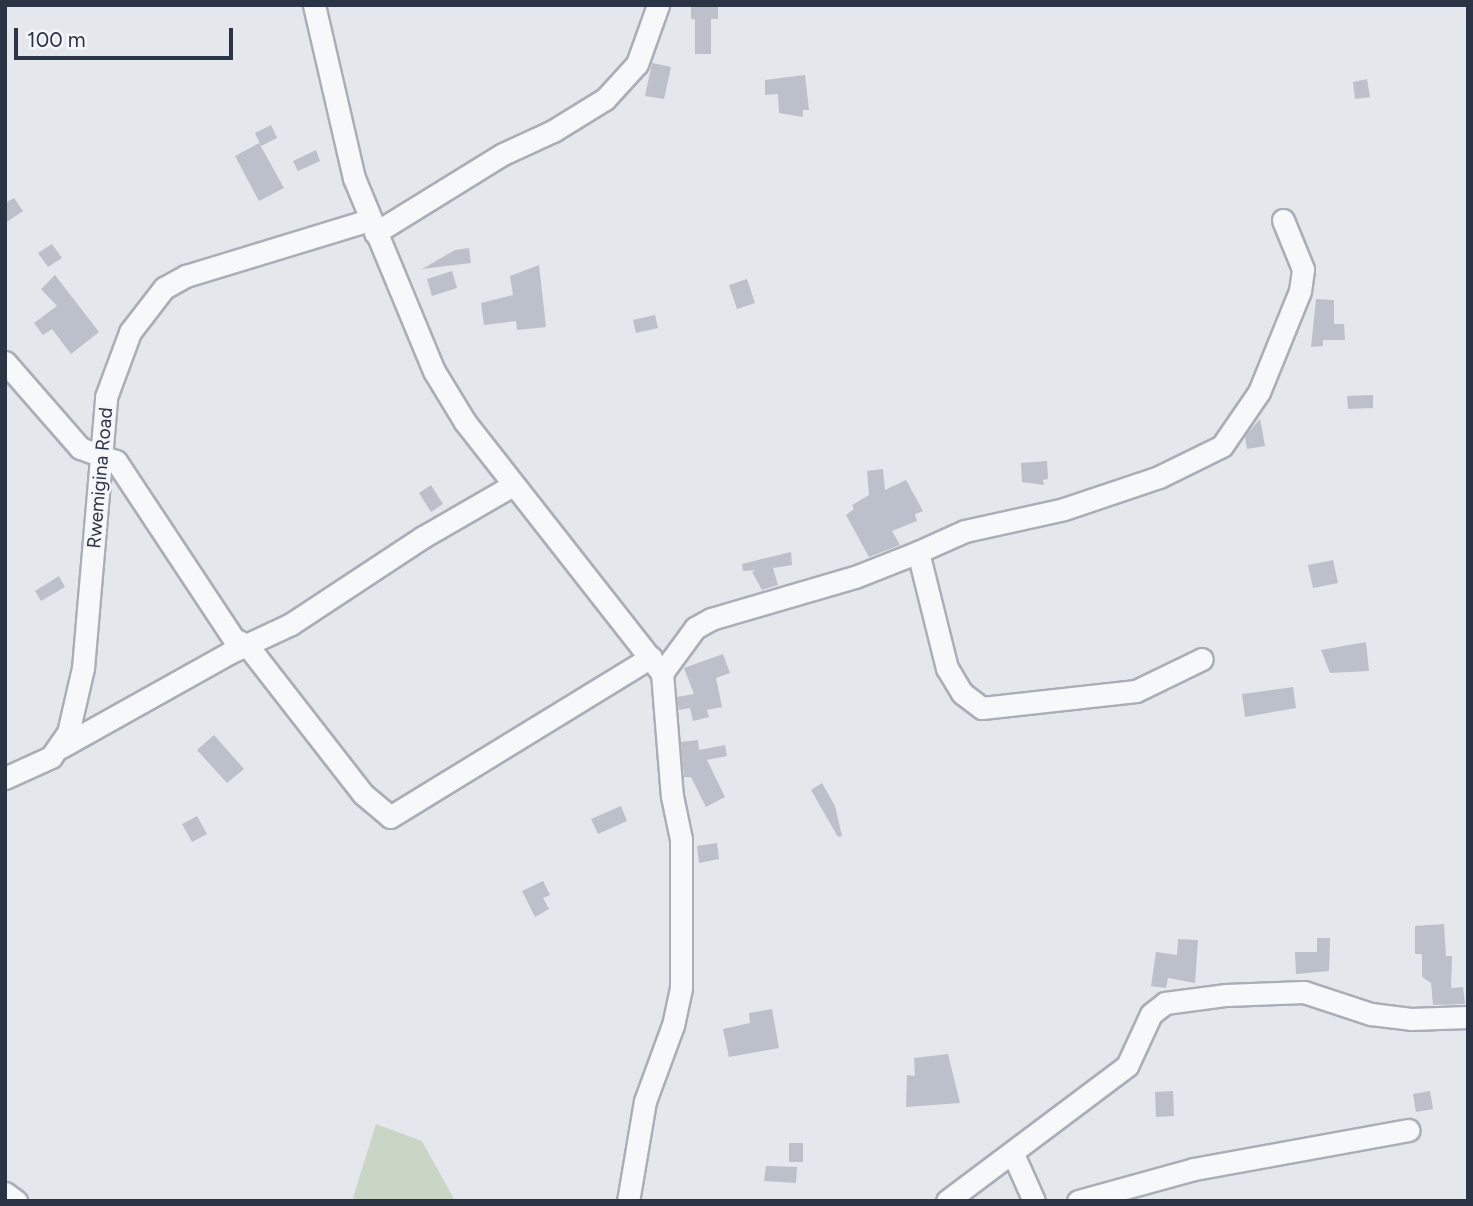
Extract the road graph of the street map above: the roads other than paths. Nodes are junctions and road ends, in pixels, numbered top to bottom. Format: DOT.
graph roads {
  1 [pos="314,5"];
  2 [pos="658,5"];
  3 [pos="1283,220"];
  4 [pos="372,227"];
  5 [pos="5,362"];
  6 [pos="99,452"];
  7 [pos="513,485"];
  8 [pos="918,552"];
  9 [pos="247,645"];
  10 [pos="1202,659"];
  11 [pos="656,665"];
  12 [pos="61,747"];
  13 [pos="5,778"];
  14 [pos="1468,1017"];
  15 [pos="1408,1130"];
  16 [pos="1013,1154"];
  17 [pos="5,1193"];
  18 [pos="16,1201"];
  19 [pos="628,1201"];
  20 [pos="947,1201"];
  21 [pos="1034,1201"];
  22 [pos="1078,1201"];
  1 -- 4 [label="street"];
  2 -- 4 [label="street, Rwemigina Road"];
  3 -- 8 [label="street"];
  4 -- 6 [label="street, Rwemigina Road"];
  4 -- 7 [label="street"];
  5 -- 6 [label="street"];
  6 -- 9 [label="street"];
  6 -- 12 [label="street, Rwemigina Road"];
  7 -- 9 [label="street"];
  7 -- 11 [label="street"];
  8 -- 10 [label="street"];
  8 -- 11 [label="street"];
  9 -- 11 [label="street"];
  9 -- 12 [label="street"];
  11 -- 19 [label="street"];
  12 -- 13 [label="street"];
  14 -- 16 [label="street"];
  15 -- 22 [label="street"];
  16 -- 20 [label="street"];
  16 -- 21 [label="street"];
  17 -- 18 [label="street"];
}
